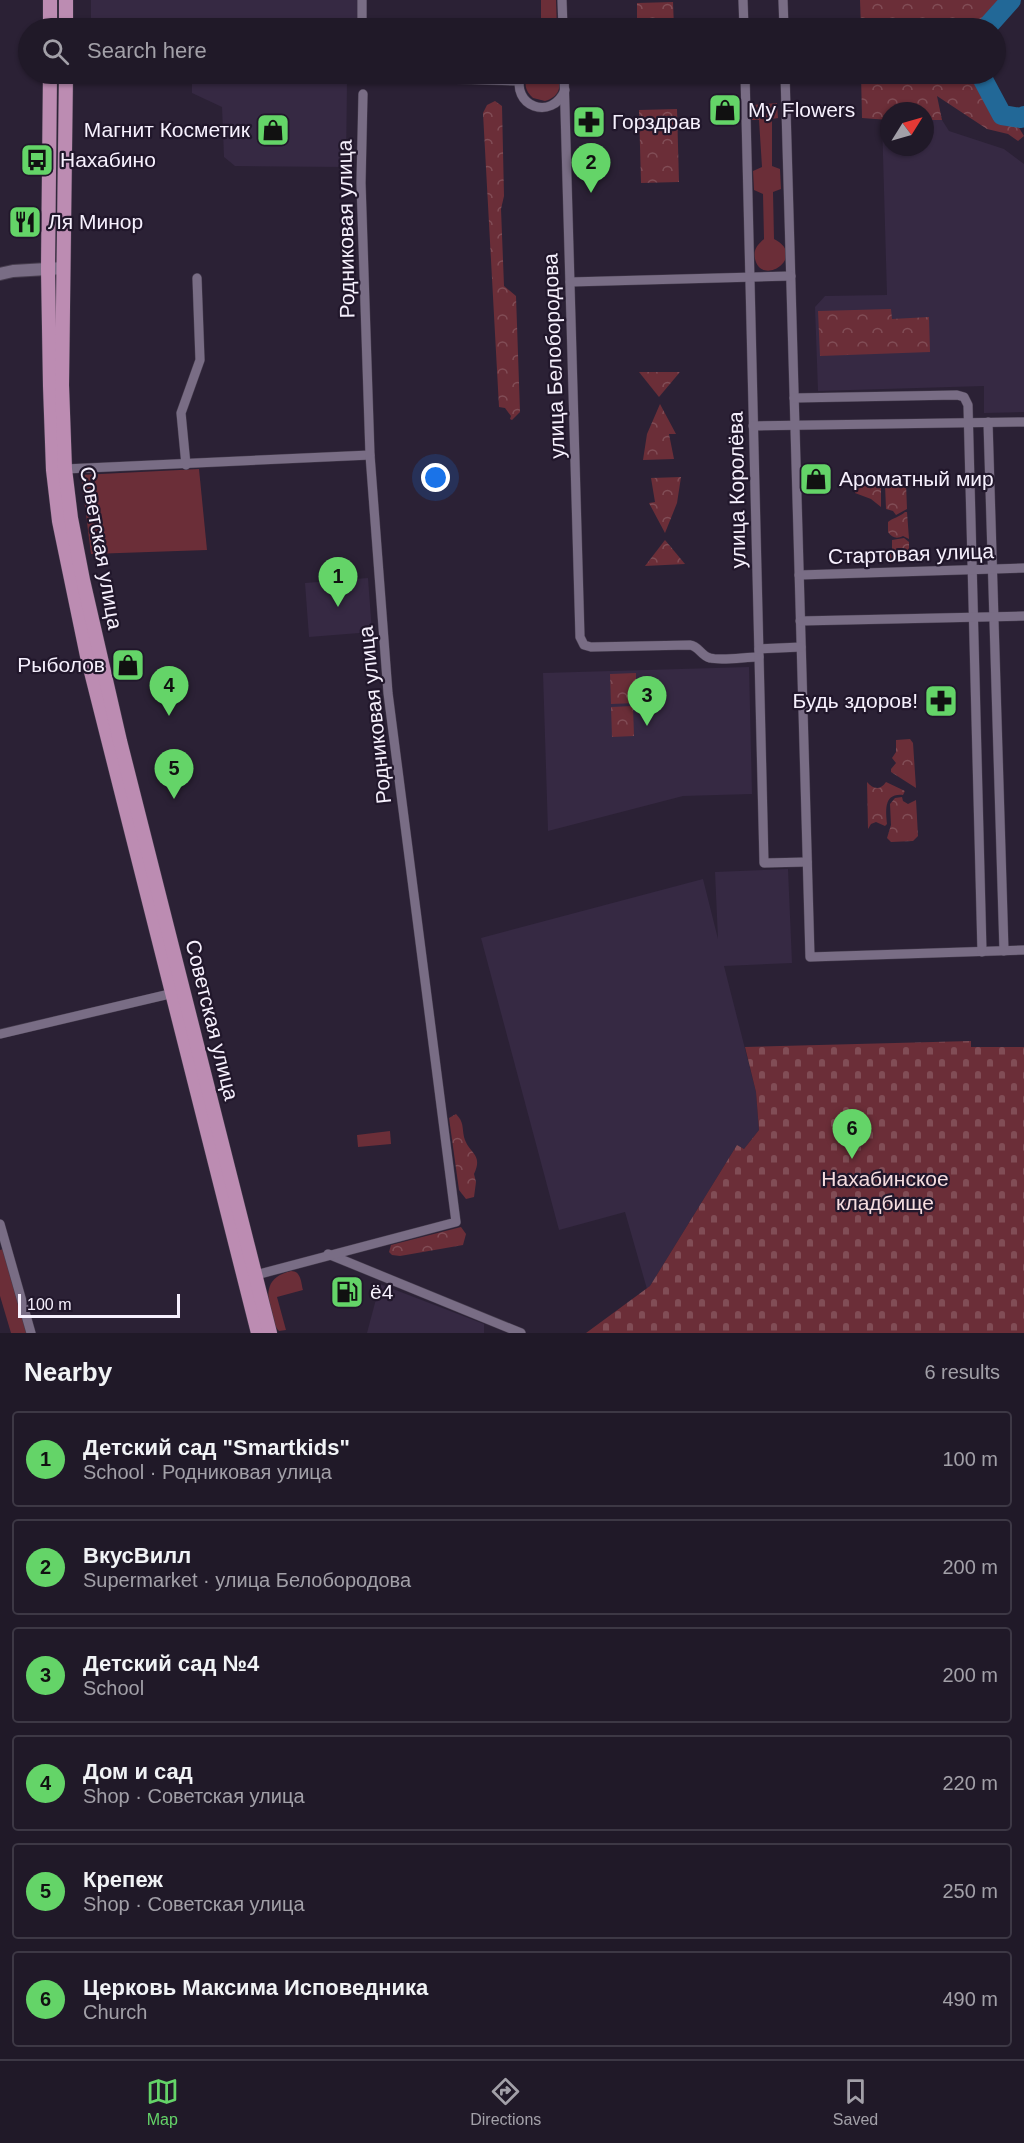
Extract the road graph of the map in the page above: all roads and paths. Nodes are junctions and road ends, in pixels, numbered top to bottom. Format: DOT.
graph roads {
  1 [pos="50,0"];
  2 [pos="66,0"];
  3 [pos="362,0"];
  4 [pos="562,0"];
  5 [pos="744,0"];
  6 [pos="783,0"];
  7 [pos="50,18"];
  8 [pos="66,18"];
  9 [pos="362,18"];
  10 [pos="563,18"];
  11 [pos="744,18"];
  12 [pos="784,18"];
  13 [pos="50,84"];
  14 [pos="66,84"];
  15 [pos="521,84"];
  16 [pos="565,84"];
  17 [pos="745,84"];
  18 [pos="785,84"];
  19 [pos="565,90"];
  20 [pos="363,94"];
  21 [pos="48,268"];
  22 [pos="64,268"];
  23 [pos="0,274"];
  24 [pos="790,276"];
  25 [pos="750,277"];
  26 [pos="197,278"];
  27 [pos="570,282"];
  28 [pos="794,398"];
  29 [pos="988,422"];
  30 [pos="1024,422"];
  31 [pos="969,423"];
  32 [pos="795,425"];
  33 [pos="753,426"];
  34 [pos="370,455"];
  35 [pos="186,465"];
  36 [pos="65,469"];
  37 [pos="1024,568"];
  38 [pos="992,569"];
  39 [pos="972,570"];
  40 [pos="799,575"];
  41 [pos="994,616"];
  42 [pos="1024,616"];
  43 [pos="974,617"];
  44 [pos="800,621"];
  45 [pos="801,647"];
  46 [pos="759,653"];
  47 [pos="807,862"];
  48 [pos="1024,950"];
  49 [pos="1004,951"];
  50 [pos="982,952"];
  51 [pos="177,992"];
  52 [pos="0,1034"];
  53 [pos="0,1224"];
  54 [pos="328,1254"];
  55 [pos="250,1276"];
  56 [pos="31,1333"];
  57 [pos="258,1333"];
  58 [pos="270,1333"];
  59 [pos="521,1333"];
  1 -- 7 [label="main road"];
  2 -- 8 [label="main road"];
  3 -- 9 [label="street"];
  4 -- 10 [label="street"];
  5 -- 11 [label="street"];
  6 -- 12 [label="street"];
  13 -- 21 [label="main road, Советская улица"];
  14 -- 22 [label="main road, Советская улица"];
  15 -- 19 [label="street"];
  16 -- 19 [label="street, улица Белобородова"];
  17 -- 25 [label="street, улица Королёва"];
  18 -- 24 [label="street"];
  19 -- 27 [label="street, улица Белобородова"];
  20 -- 34 [label="street, Родниковая улица"];
  21 -- 22 [label="main road"];
  21 -- 23 [label="main road"];
  21 -- 51 [label="main road, Советская улица"];
  22 -- 36 [label="main road, Советская улица"];
  24 -- 25 [label="street"];
  24 -- 28 [label="street"];
  25 -- 27 [label="street"];
  25 -- 33 [label="street, улица Королёва"];
  26 -- 35 [label="street"];
  27 -- 46 [label="street, улица Белобородова"];
  28 -- 31 [label="street"];
  28 -- 32 [label="street"];
  29 -- 30 [label="street"];
  29 -- 31 [label="street"];
  29 -- 38 [label="street"];
  31 -- 32 [label="street"];
  31 -- 39 [label="street"];
  32 -- 33 [label="street"];
  32 -- 40 [label="street"];
  33 -- 46 [label="street, улица Королёва"];
  34 -- 35 [label="street"];
  34 -- 54 [label="street, Родниковая улица"];
  35 -- 36 [label="street"];
  36 -- 51 [label="main road, Советская улица"];
  37 -- 38 [label="street, Стартовая улица"];
  38 -- 39 [label="street, Стартовая улица"];
  38 -- 41 [label="street"];
  39 -- 40 [label="street, Стартовая улица"];
  39 -- 43 [label="street"];
  40 -- 44 [label="street"];
  41 -- 42 [label="street"];
  41 -- 43 [label="street"];
  41 -- 49 [label="street"];
  43 -- 44 [label="street"];
  43 -- 50 [label="street"];
  44 -- 45 [label="street"];
  45 -- 46 [label="street"];
  45 -- 47 [label="street"];
  46 -- 47 [label="street, улица Королёва"];
  47 -- 50 [label="street"];
  48 -- 49 [label="street"];
  49 -- 50 [label="street"];
  51 -- 52 [label="street"];
  51 -- 55 [label="main road, Советская улица"];
  53 -- 56 [label="street"];
  54 -- 55 [label="street"];
  54 -- 59 [label="street"];
  55 -- 57 [label="main road, Советская улица"];
  55 -- 58 [label="main road, Советская улица"];
}
